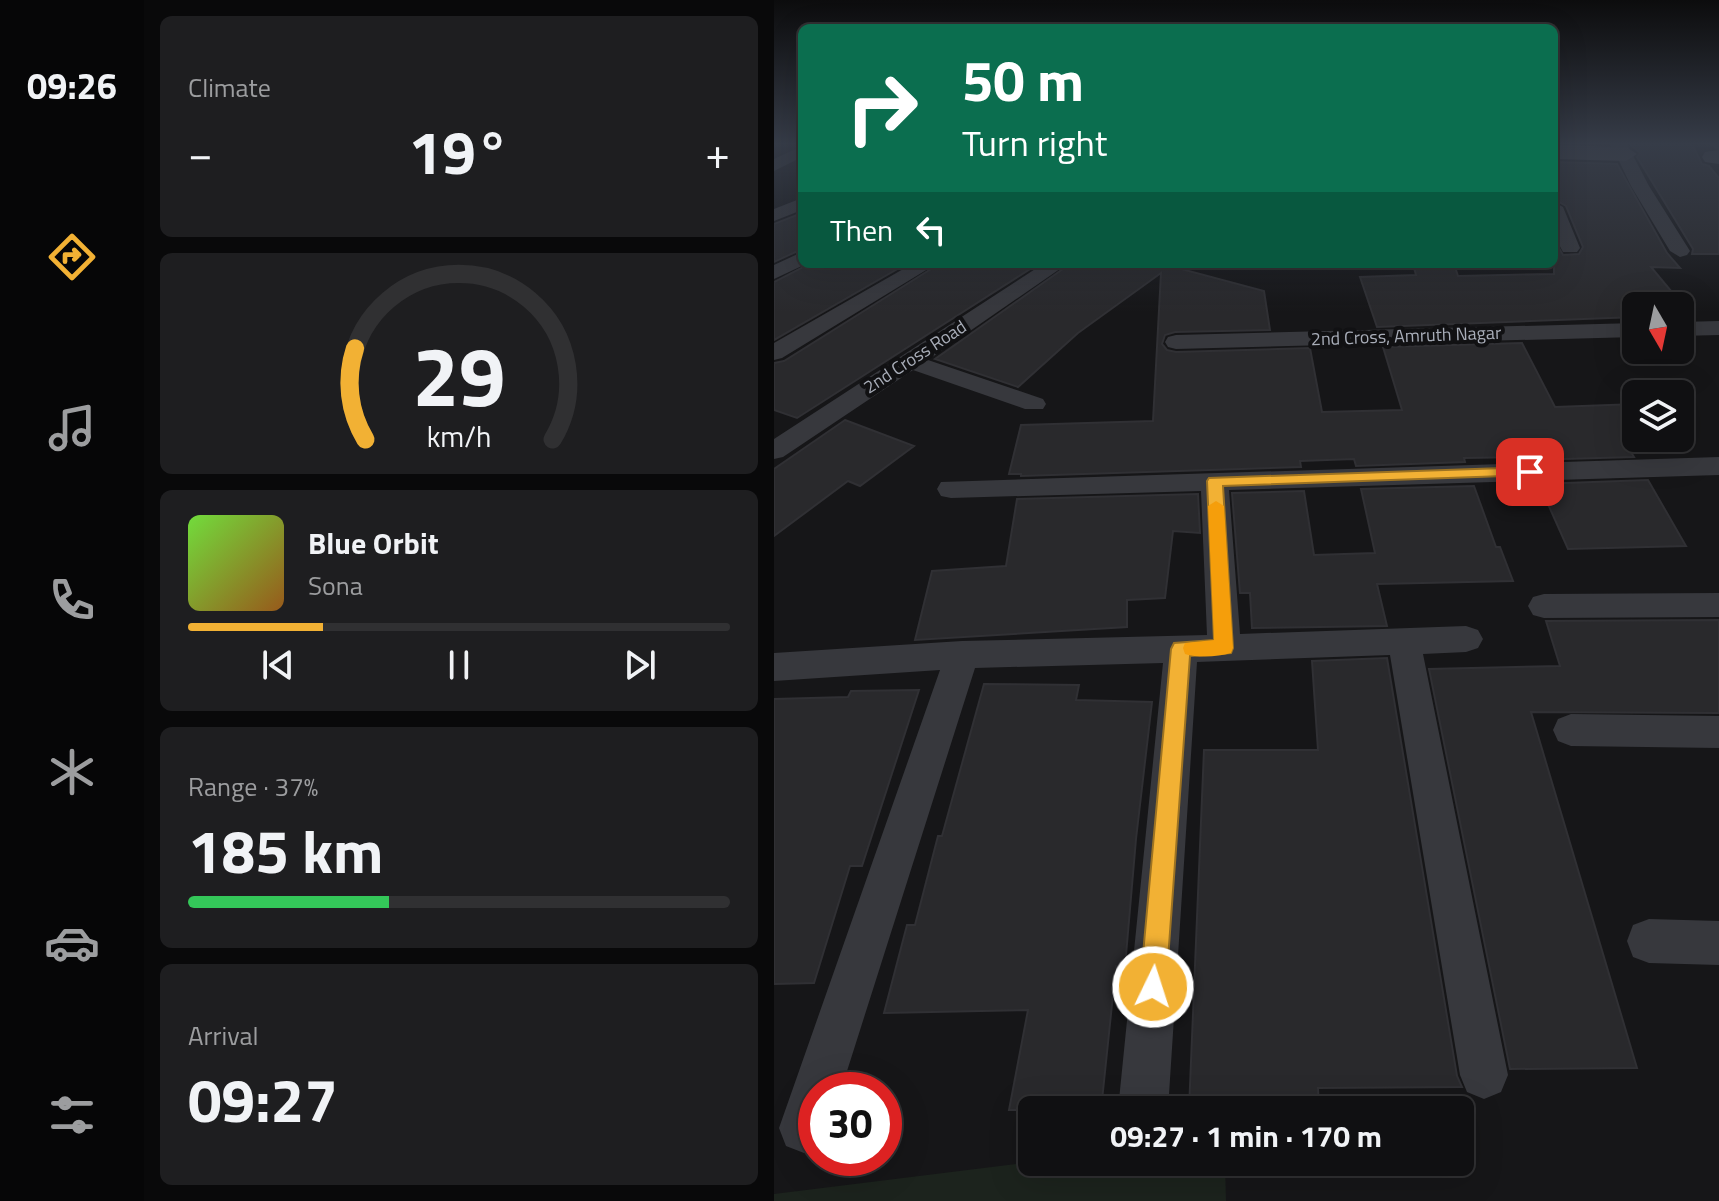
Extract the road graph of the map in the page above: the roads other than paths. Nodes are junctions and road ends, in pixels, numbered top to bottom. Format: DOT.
graph roads {
  1 [pos="1649,200"];
  2 [pos="798,205"];
  3 [pos="774,216"];
  4 [pos="1558,217"];
  5 [pos="1570,248"];
  6 [pos="1680,251"];
  7 [pos="798,260"];
  8 [pos="919,268"];
  9 [pos="1051,268"];
  10 [pos="774,273"];
  11 [pos="1719,328"];
  12 [pos="1694,329"];
  13 [pos="1622,330"];
  14 [pos="1176,342"];
  15 [pos="774,353"];
  16 [pos="909,361"];
  17 [pos="1034,404"];
  18 [pos="774,451"];
  19 [pos="1719,466"];
  20 [pos="1215,481"];
  21 [pos="951,489"];
  22 [pos="1719,605"];
  23 [pos="1544,606"];
  24 [pos="1466,639"];
  25 [pos="1404,641"];
  26 [pos="1224,648"];
  27 [pos="1181,649"];
  28 [pos="962,655"];
  29 [pos="774,667"];
  30 [pos="1571,730"];
  31 [pos="1719,732"];
  32 [pos="1649,941"];
  33 [pos="1719,943"];
  34 [pos="822,1072"];
  35 [pos="1484,1075"];
  36 [pos="1144,1096"];
  1 -- 6 [label="street"];
  2 -- 3 [label="street"];
  4 -- 5 [label="street"];
  7 -- 10 [label="street"];
  8 -- 15 [label="street"];
  9 -- 16 [label="street, 2nd Cross Road"];
  11 -- 12 [label="street"];
  13 -- 14 [label="street, 2nd Cross, Amruth Nagar"];
  16 -- 17 [label="street"];
  16 -- 18 [label="street, 2nd Cross Road"];
  19 -- 20 [label="street"];
  20 -- 21 [label="street"];
  20 -- 26 [label="street"];
  22 -- 23 [label="street"];
  24 -- 25 [label="street"];
  25 -- 26 [label="street"];
  25 -- 35 [label="street"];
  26 -- 27 [label="street"];
  27 -- 28 [label="street"];
  27 -- 36 [label="street"];
  28 -- 29 [label="street"];
  28 -- 34 [label="street"];
  30 -- 31 [label="street"];
  32 -- 33 [label="street"];
}
